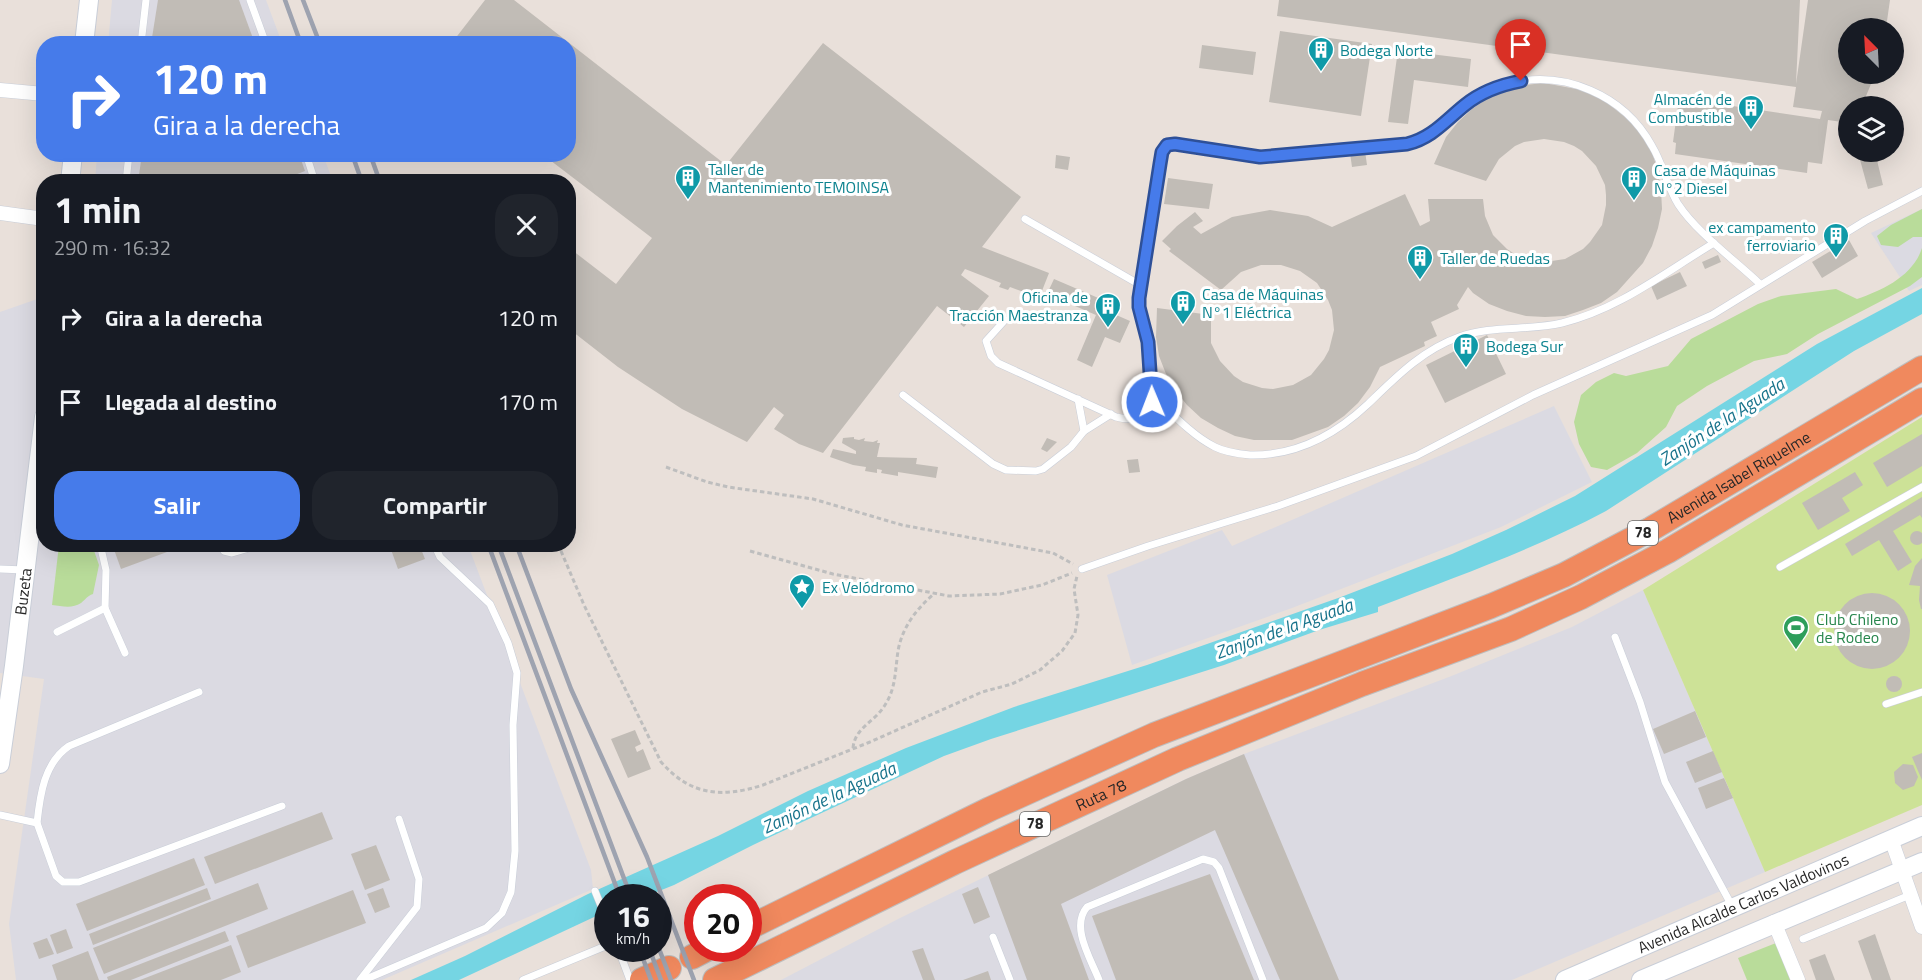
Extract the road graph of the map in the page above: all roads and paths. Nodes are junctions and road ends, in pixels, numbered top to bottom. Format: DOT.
graph roads {
  1 [pos="89,0"];
  2 [pos="146,0"];
  3 [pos="250,0"];
  4 [pos="85,36"];
  5 [pos="142,36"];
  6 [pos="263,36"];
  7 [pos="0,90"];
  8 [pos="36,93"];
  9 [pos="1922,191"];
  10 [pos="0,213"];
  11 [pos="36,218"];
  12 [pos="1025,219"];
  13 [pos="1714,243"];
  14 [pos="1760,284"];
  15 [pos="1142,286"];
  16 [pos="1005,320"];
  17 [pos="1922,368"];
  18 [pos="1152,394"];
  19 [pos="903,395"];
  20 [pos="1078,399"];
  21 [pos="1922,400"];
  22 [pos="1111,414"];
  23 [pos="1084,431"];
  24 [pos="666,467"];
  25 [pos="1922,487"];
  26 [pos="36,517"];
  27 [pos="750,551"];
  28 [pos="102,552"];
  29 [pos="438,552"];
  30 [pos="561,552"];
  31 [pos="1780,567"];
  32 [pos="0,568"];
  33 [pos="1082,569"];
  34 [pos="26,570"];
  35 [pos="934,594"];
  36 [pos="105,608"];
  37 [pos="57,632"];
  38 [pos="1615,637"];
  39 [pos="125,653"];
  40 [pos="1352,658"];
  41 [pos="7,672"];
  42 [pos="1362,684"];
  43 [pos="199,692"];
  44 [pos="1922,692"];
  45 [pos="4,703"];
  46 [pos="1887,704"];
  47 [pos="853,749"];
  48 [pos="0,764"];
  49 [pos="282,806"];
  50 [pos="0,815"];
  51 [pos="399,819"];
  52 [pos="37,823"];
  53 [pos="1922,826"];
  54 [pos="1891,839"];
  55 [pos="1922,862"];
  56 [pos="1901,871"];
  57 [pos="1910,895"];
  58 [pos="1733,908"];
  59 [pos="762,921"];
  60 [pos="1774,922"];
  61 [pos="1922,927"];
  62 [pos="993,937"];
  63 [pos="1803,939"];
  64 [pos="594,951"];
  65 [pos="669,968"];
  66 [pos="634,974"];
  67 [pos="1594,974"];
  68 [pos="362,980"];
  69 [pos="523,980"];
  70 [pos="630,980"];
  71 [pos="715,980"];
  72 [pos="1010,980"];
  73 [pos="1100,980"];
  74 [pos="1263,980"];
  75 [pos="1565,980"];
  76 [pos="1641,980"];
  77 [pos="1798,980"];
  1 -- 4 [label="main road"];
  2 -- 5 [label="lane"];
  3 -- 6 [label="lane"];
  7 -- 8 [label="street"];
  9 -- 14 [label="lane"];
  10 -- 11 [label="street"];
  12 -- 15 [label="lane"];
  13 -- 14 [label="lane"];
  13 -- 15 [label="lane"];
  13 -- 18 [label="lane"];
  14 -- 33 [label="lane"];
  15 -- 18 [label="lane"];
  16 -- 20 [label="lane"];
  17 -- 40 [label="highway, Avenida Isabel Riquelme / 78"];
  18 -- 22 [label="lane"];
  19 -- 23 [label="lane"];
  20 -- 22 [label="lane"];
  20 -- 23 [label="lane"];
  21 -- 42 [label="highway, Avenida Isabel Riquelme / 78"];
  22 -- 23 [label="lane"];
  24 -- 33 [label="path"];
  25 -- 31 [label="lane"];
  26 -- 34 [label="main road, Buzeta"];
  27 -- 35 [label="path"];
  28 -- 36 [label="lane"];
  29 -- 68 [label="lane"];
  30 -- 47 [label="path"];
  32 -- 34 [label="lane"];
  33 -- 35 [label="path"];
  33 -- 47 [label="path"];
  34 -- 41 [label="main road, Buzeta"];
  35 -- 47 [label="path"];
  36 -- 37 [label="lane"];
  36 -- 39 [label="lane"];
  38 -- 58 [label="lane"];
  40 -- 59 [label="highway, Ruta 78 / 78"];
  41 -- 45 [label="main road, Buzeta"];
  42 -- 71 [label="highway, Ruta 78 / 78"];
  43 -- 52 [label="lane"];
  44 -- 46 [label="lane"];
  45 -- 48 [label="main road, Buzeta"];
  49 -- 52 [label="lane"];
  50 -- 52 [label="lane"];
  51 -- 68 [label="lane"];
  53 -- 54 [label="main road, Avenida Alcalde Carlos Valdovinos"];
  54 -- 56 [label="street"];
  54 -- 58 [label="main road, Avenida Alcalde Carlos Valdovinos"];
  55 -- 56 [label="main road, Avenida Alcalde Carlos Valdovinos"];
  56 -- 57 [label="street"];
  56 -- 60 [label="main road, Avenida Alcalde Carlos Valdovinos"];
  57 -- 61 [label="street"];
  57 -- 63 [label="lane"];
  58 -- 67 [label="main road, Avenida Alcalde Carlos Valdovinos"];
  60 -- 76 [label="main road, Avenida Alcalde Carlos Valdovinos"];
  60 -- 77 [label="street"];
  62 -- 72 [label="lane"];
  64 -- 69 [label="lane"];
  65 -- 66 [label="highway"];
  66 -- 70 [label="lane"];
  67 -- 75 [label="main road, Avenida Alcalde Carlos Valdovinos"];
  73 -- 74 [label="lane"];
}
